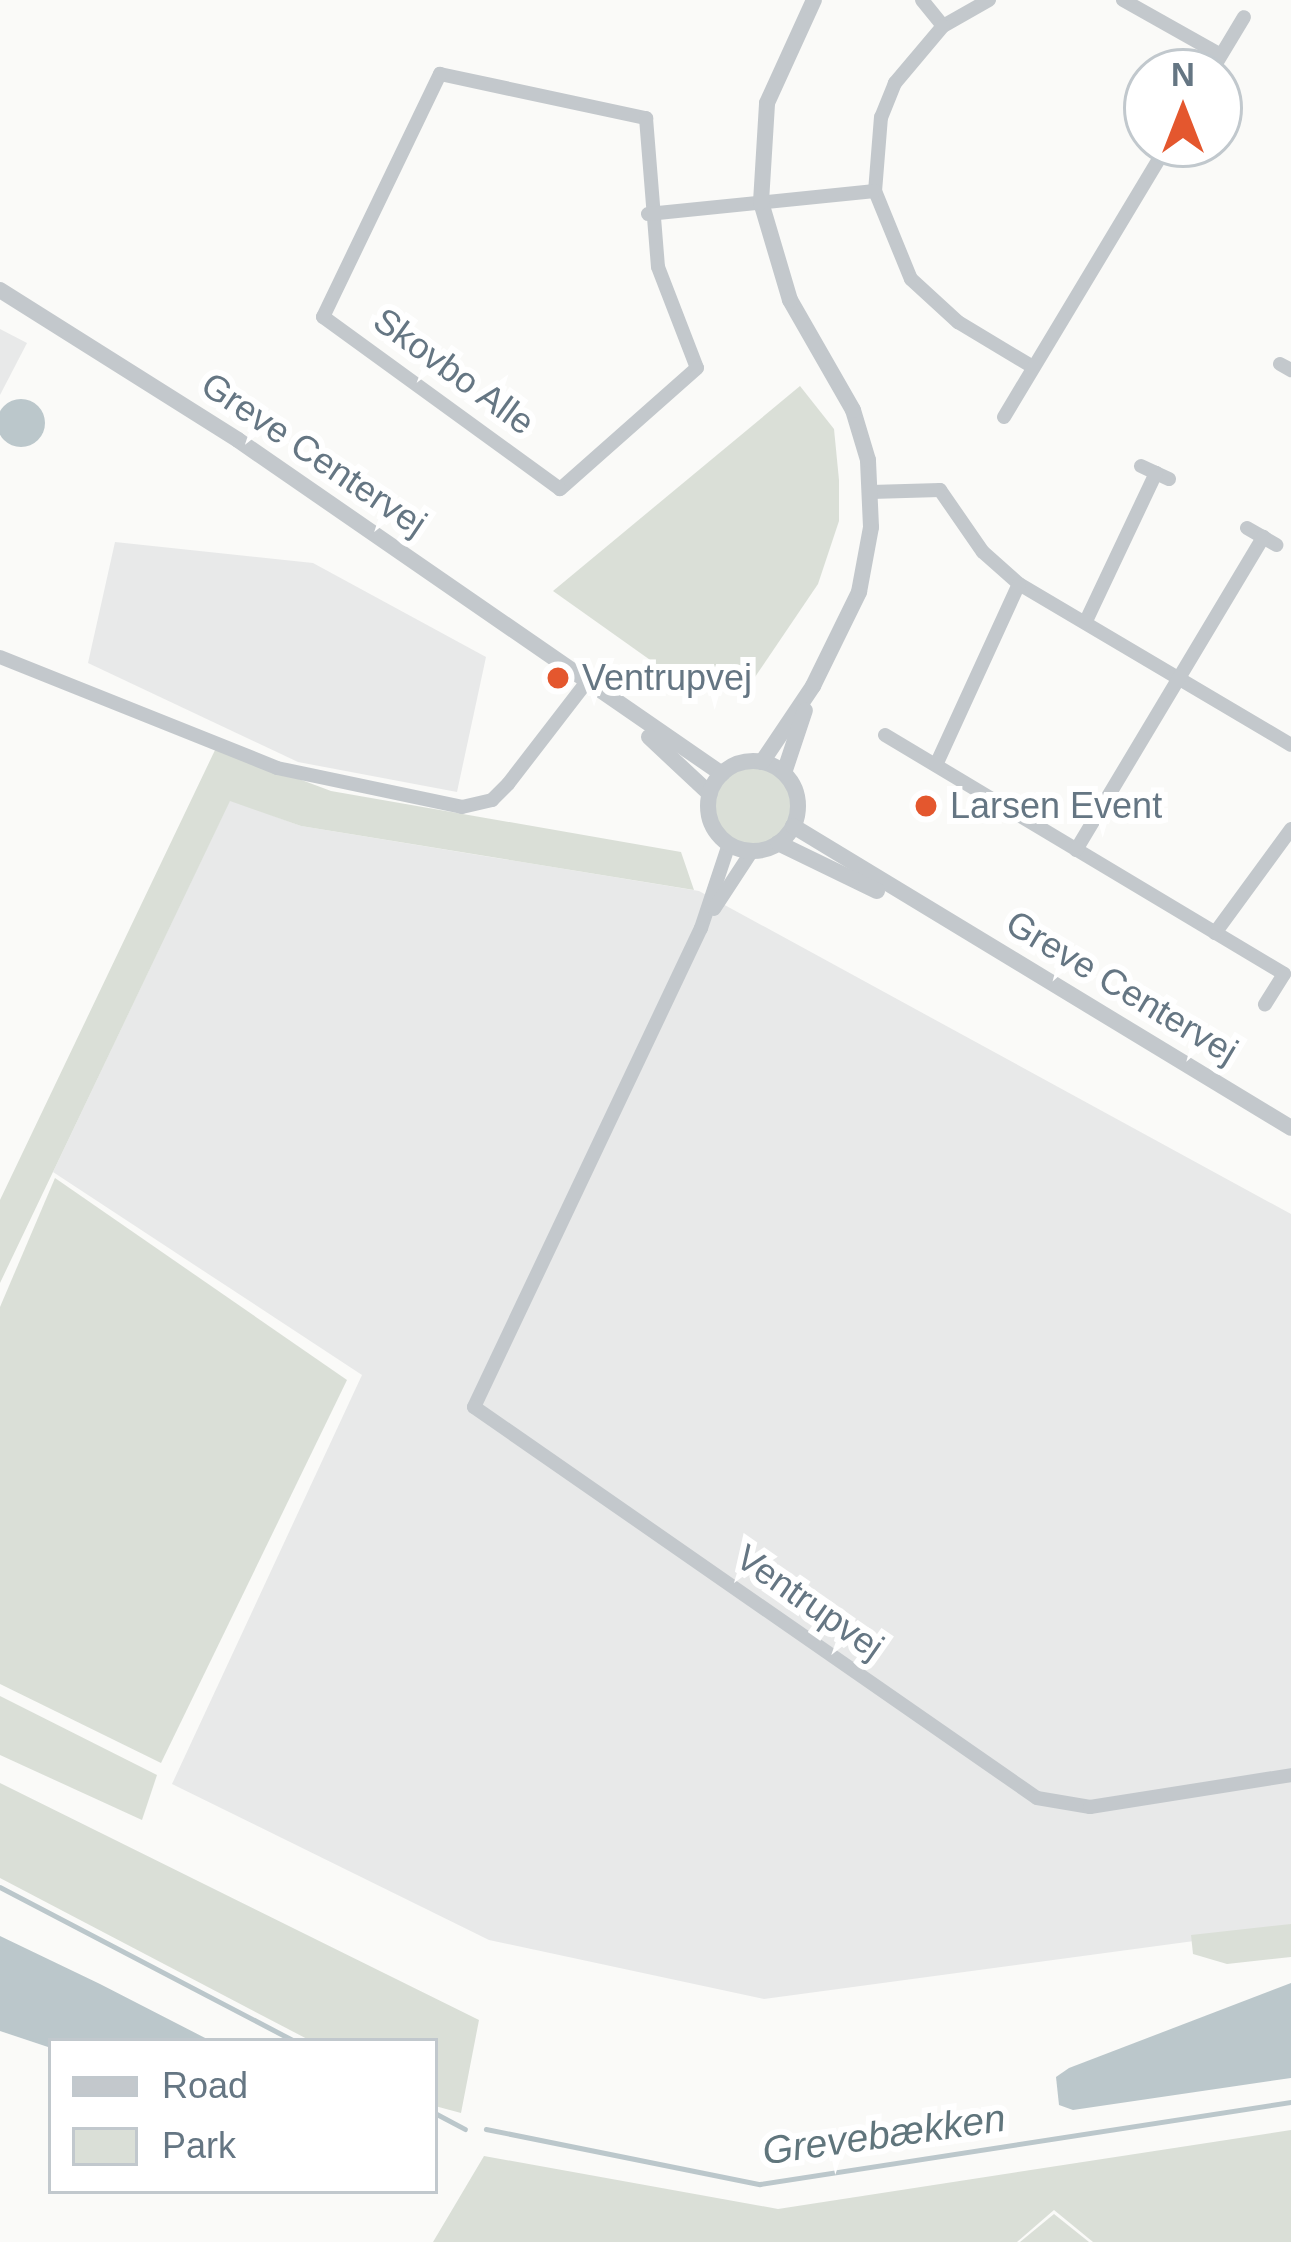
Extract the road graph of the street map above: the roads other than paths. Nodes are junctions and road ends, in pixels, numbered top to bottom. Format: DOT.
graph roads {
  1 [pos="814,0"];
  2 [pos="922,0"];
  3 [pos="989,0"];
  4 [pos="1123,0"];
  5 [pos="1244,17"];
  6 [pos="943,26"];
  7 [pos="1209,48"];
  8 [pos="1225,48"];
  9 [pos="1154,168"];
  10 [pos="875,191"];
  11 [pos="761,202"];
  12 [pos="648,214"];
  13 [pos="0,290"];
  14 [pos="1034,368"];
  15 [pos="1004,417"];
  16 [pos="1141,466"];
  17 [pos="871,492"];
  18 [pos="1247,528"];
  19 [pos="1019,584"];
  20 [pos="1086,622"];
  21 [pos="0,657"];
  22 [pos="1179,678"];
  23 [pos="585,684"];
  24 [pos="813,686"];
  25 [pos="614,704"];
  26 [pos="885,735"];
  27 [pos="1291,745"];
  28 [pos="762,762"];
  29 [pos="936,766"];
  30 [pos="784,773"];
  31 [pos="722,774"];
  32 [pos="710,794"];
  33 [pos="794,826"];
  34 [pos="1291,829"];
  35 [pos="778,843"];
  36 [pos="729,844"];
  37 [pos="1076,850"];
  38 [pos="752,851"];
  39 [pos="917,906"];
  40 [pos="701,928"];
  41 [pos="1215,933"];
  42 [pos="1265,1005"];
  43 [pos="1291,1128"];
  44 [pos="1291,1775"];
  1 -- 11 [label="street"];
  2 -- 6 [label="street"];
  3 -- 6 [label="street"];
  4 -- 7 [label="street"];
  5 -- 8 [label="street"];
  6 -- 10 [label="street"];
  9 -- 14 [label="street"];
  10 -- 11 [label="street"];
  10 -- 14 [label="street"];
  11 -- 12 [label="street"];
  11 -- 17 [label="street"];
  12 -- 12 [label="street, Skovbo Alle"];
  13 -- 23 [label="street, Greve Centervej"];
  14 -- 15 [label="street"];
  16 -- 20 [label="street"];
  17 -- 19 [label="street"];
  17 -- 24 [label="street"];
  18 -- 22 [label="street"];
  19 -- 20 [label="street"];
  19 -- 29 [label="street"];
  20 -- 22 [label="street"];
  21 -- 23 [label="street"];
  22 -- 27 [label="street"];
  22 -- 37 [label="street"];
  23 -- 25 [label="street, Greve Centervej"];
  24 -- 28 [label="street"];
  24 -- 30 [label="street"];
  25 -- 31 [label="street, Greve Centervej"];
  25 -- 32 [label="street, Greve Centervej"];
  26 -- 29 [label="street"];
  28 -- 30 [label="street"];
  28 -- 31 [label="street"];
  29 -- 37 [label="street"];
  30 -- 33 [label="street"];
  31 -- 32 [label="street"];
  32 -- 36 [label="street"];
  33 -- 35 [label="street"];
  33 -- 39 [label="street, Greve Centervej"];
  34 -- 41 [label="street"];
  35 -- 38 [label="street"];
  35 -- 39 [label="street, Greve Centervej"];
  36 -- 38 [label="street"];
  36 -- 40 [label="street, Ventrupvej"];
  37 -- 41 [label="street"];
  38 -- 40 [label="street, Ventrupvej"];
  39 -- 43 [label="street, Greve Centervej"];
  40 -- 44 [label="street, Ventrupvej"];
  41 -- 42 [label="street"];
}
